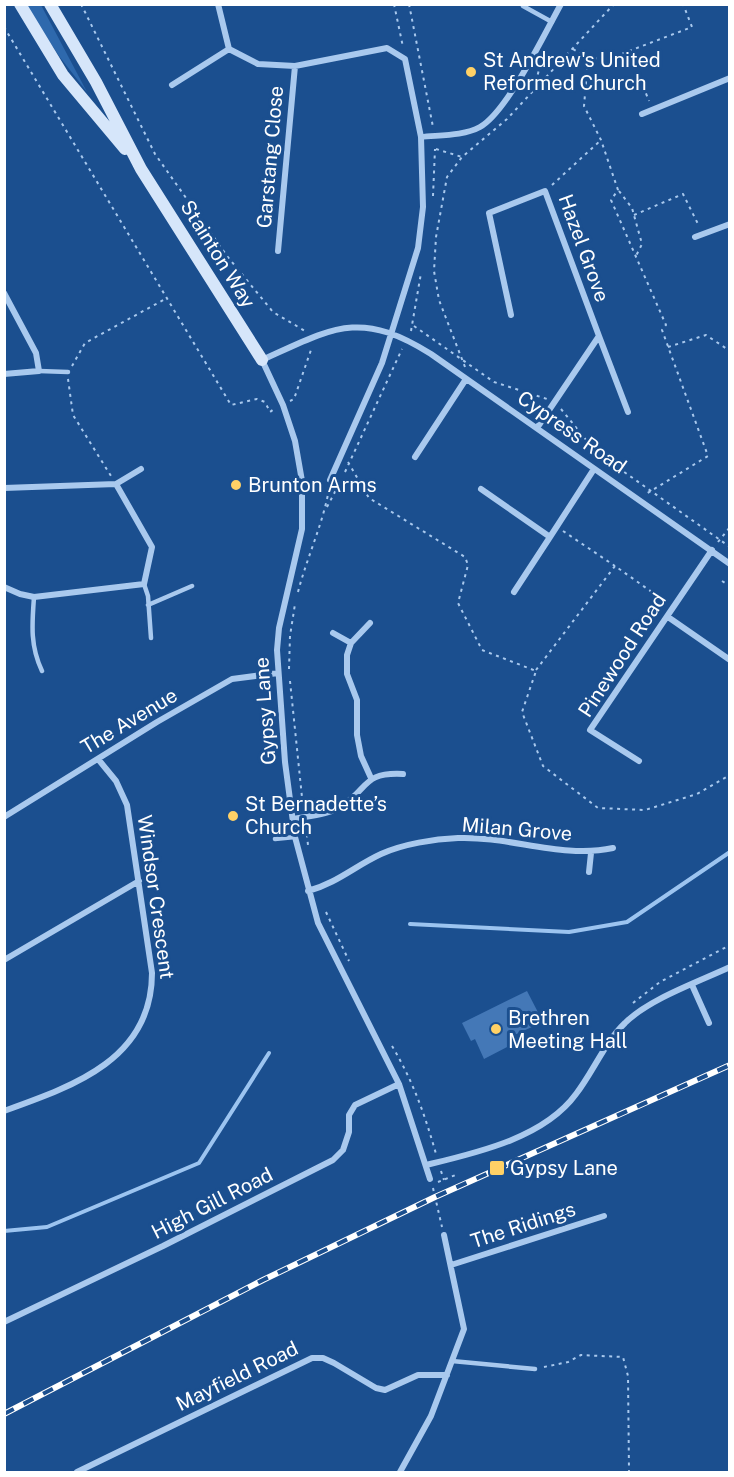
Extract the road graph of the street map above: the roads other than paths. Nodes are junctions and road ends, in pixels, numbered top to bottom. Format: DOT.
graph roads {
  1 [pos="20,4"];
  2 [pos="50,4"];
  3 [pos="218,4"];
  4 [pos="561,4"];
  5 [pos="523,6"];
  6 [pos="552,22"];
  7 [pos="229,49"];
  8 [pos="295,66"];
  9 [pos="729,78"];
  10 [pos="172,86"];
  11 [pos="642,114"];
  12 [pos="421,137"];
  13 [pos="141,169"];
  14 [pos="729,224"];
  15 [pos="695,237"];
  16 [pos="278,251"];
  17 [pos="4,293"];
  18 [pos="511,315"];
  19 [pos="392,332"];
  20 [pos="599,336"];
  21 [pos="262,360"];
  22 [pos="39,370"];
  23 [pos="68,372"];
  24 [pos="4,374"];
  25 [pos="466,379"];
  26 [pos="627,412"];
  27 [pos="537,428"];
  28 [pos="415,457"];
  29 [pos="141,469"];
  30 [pos="594,469"];
  31 [pos="330,480"];
  32 [pos="116,484"];
  33 [pos="4,488"];
  34 [pos="481,489"];
  35 [pos="550,537"];
  36 [pos="711,550"];
  37 [pos="729,564"];
  38 [pos="144,585"];
  39 [pos="192,586"];
  40 [pos="4,587"];
  41 [pos="514,592"];
  42 [pos="34,597"];
  43 [pos="148,605"];
  44 [pos="668,616"];
  45 [pos="370,623"];
  46 [pos="333,633"];
  47 [pos="151,638"];
  48 [pos="351,643"];
  49 [pos="729,660"];
  50 [pos="42,670"];
  51 [pos="278,673"];
  52 [pos="98,759"];
  53 [pos="639,761"];
  54 [pos="403,774"];
  55 [pos="371,778"];
  56 [pos="4,818"];
  57 [pos="293,819"];
  58 [pos="295,837"];
  59 [pos="275,839"];
  60 [pos="613,848"];
  61 [pos="591,853"];
  62 [pos="589,872"];
  63 [pos="139,881"];
  64 [pos="308,891"];
  65 [pos="4,960"];
  66 [pos="729,967"];
  67 [pos="692,985"];
  68 [pos="709,1023"];
  69 [pos="399,1084"];
  70 [pos="4,1111"];
  71 [pos="426,1165"];
  72 [pos="431,1181"];
  73 [pos="604,1216"];
  74 [pos="444,1235"];
  75 [pos="451,1265"];
  76 [pos="4,1322"];
  77 [pos="452,1361"];
  78 [pos="535,1369"];
  79 [pos="447,1375"];
  80 [pos="77,1473"];
  81 [pos="400,1473"];
  1 -- 13 [label="street, Stainton Way"];
  2 -- 13 [label="street, Stainton Way"];
  3 -- 7 [label="street"];
  4 -- 6 [label="street"];
  5 -- 6 [label="lane"];
  6 -- 12 [label="street"];
  7 -- 8 [label="street"];
  7 -- 10 [label="street"];
  8 -- 12 [label="street"];
  8 -- 16 [label="street, Garstang Close"];
  9 -- 11 [label="street"];
  12 -- 19 [label="street"];
  13 -- 21 [label="street, Stainton Way"];
  14 -- 15 [label="street"];
  17 -- 22 [label="street"];
  18 -- 20 [label="street, Hazel Grove"];
  19 -- 21 [label="street"];
  19 -- 25 [label="street, Cypress Road"];
  19 -- 31 [label="street"];
  20 -- 26 [label="street, Hazel Grove"];
  20 -- 27 [label="street"];
  21 -- 51 [label="street, Gypsy Lane"];
  22 -- 23 [label="lane"];
  22 -- 24 [label="street"];
  25 -- 27 [label="street, Cypress Road"];
  25 -- 28 [label="street"];
  27 -- 30 [label="street, Cypress Road"];
  29 -- 32 [label="street"];
  30 -- 35 [label="street"];
  30 -- 36 [label="street, Cypress Road"];
  32 -- 33 [label="street"];
  32 -- 38 [label="street"];
  34 -- 35 [label="street"];
  35 -- 41 [label="street"];
  36 -- 37 [label="street, Cypress Road"];
  36 -- 44 [label="street, Pinewood Road"];
  38 -- 42 [label="street"];
  38 -- 43 [label="lane"];
  39 -- 43 [label="lane"];
  40 -- 42 [label="street"];
  42 -- 50 [label="lane"];
  43 -- 47 [label="lane"];
  44 -- 49 [label="street"];
  44 -- 53 [label="street, Pinewood Road"];
  45 -- 48 [label="street"];
  46 -- 48 [label="street"];
  48 -- 55 [label="street"];
  51 -- 52 [label="street, The Avenue"];
  51 -- 57 [label="street, Gypsy Lane"];
  52 -- 56 [label="street, The Avenue"];
  52 -- 63 [label="street, Windsor Crescent"];
  54 -- 55 [label="street"];
  55 -- 57 [label="street"];
  57 -- 58 [label="street, Gypsy Lane"];
  58 -- 59 [label="lane"];
  58 -- 64 [label="street, Gypsy Lane"];
  60 -- 61 [label="street, Milan Grove"];
  61 -- 62 [label="street, Milan Grove"];
  61 -- 64 [label="street, Milan Grove"];
  63 -- 65 [label="street"];
  63 -- 70 [label="street, Windsor Crescent"];
  64 -- 69 [label="street, Gypsy Lane"];
  66 -- 67 [label="street"];
  67 -- 68 [label="street"];
  67 -- 71 [label="street"];
  69 -- 71 [label="street, Gypsy Lane"];
  69 -- 76 [label="street, High Gill Road"];
  71 -- 72 [label="street, Gypsy Lane"];
  73 -- 75 [label="street, The Ridings"];
  74 -- 75 [label="street"];
  75 -- 77 [label="street"];
  77 -- 78 [label="lane"];
  77 -- 79 [label="street"];
  79 -- 80 [label="street, Mayfield Road"];
  79 -- 81 [label="street"];
}
